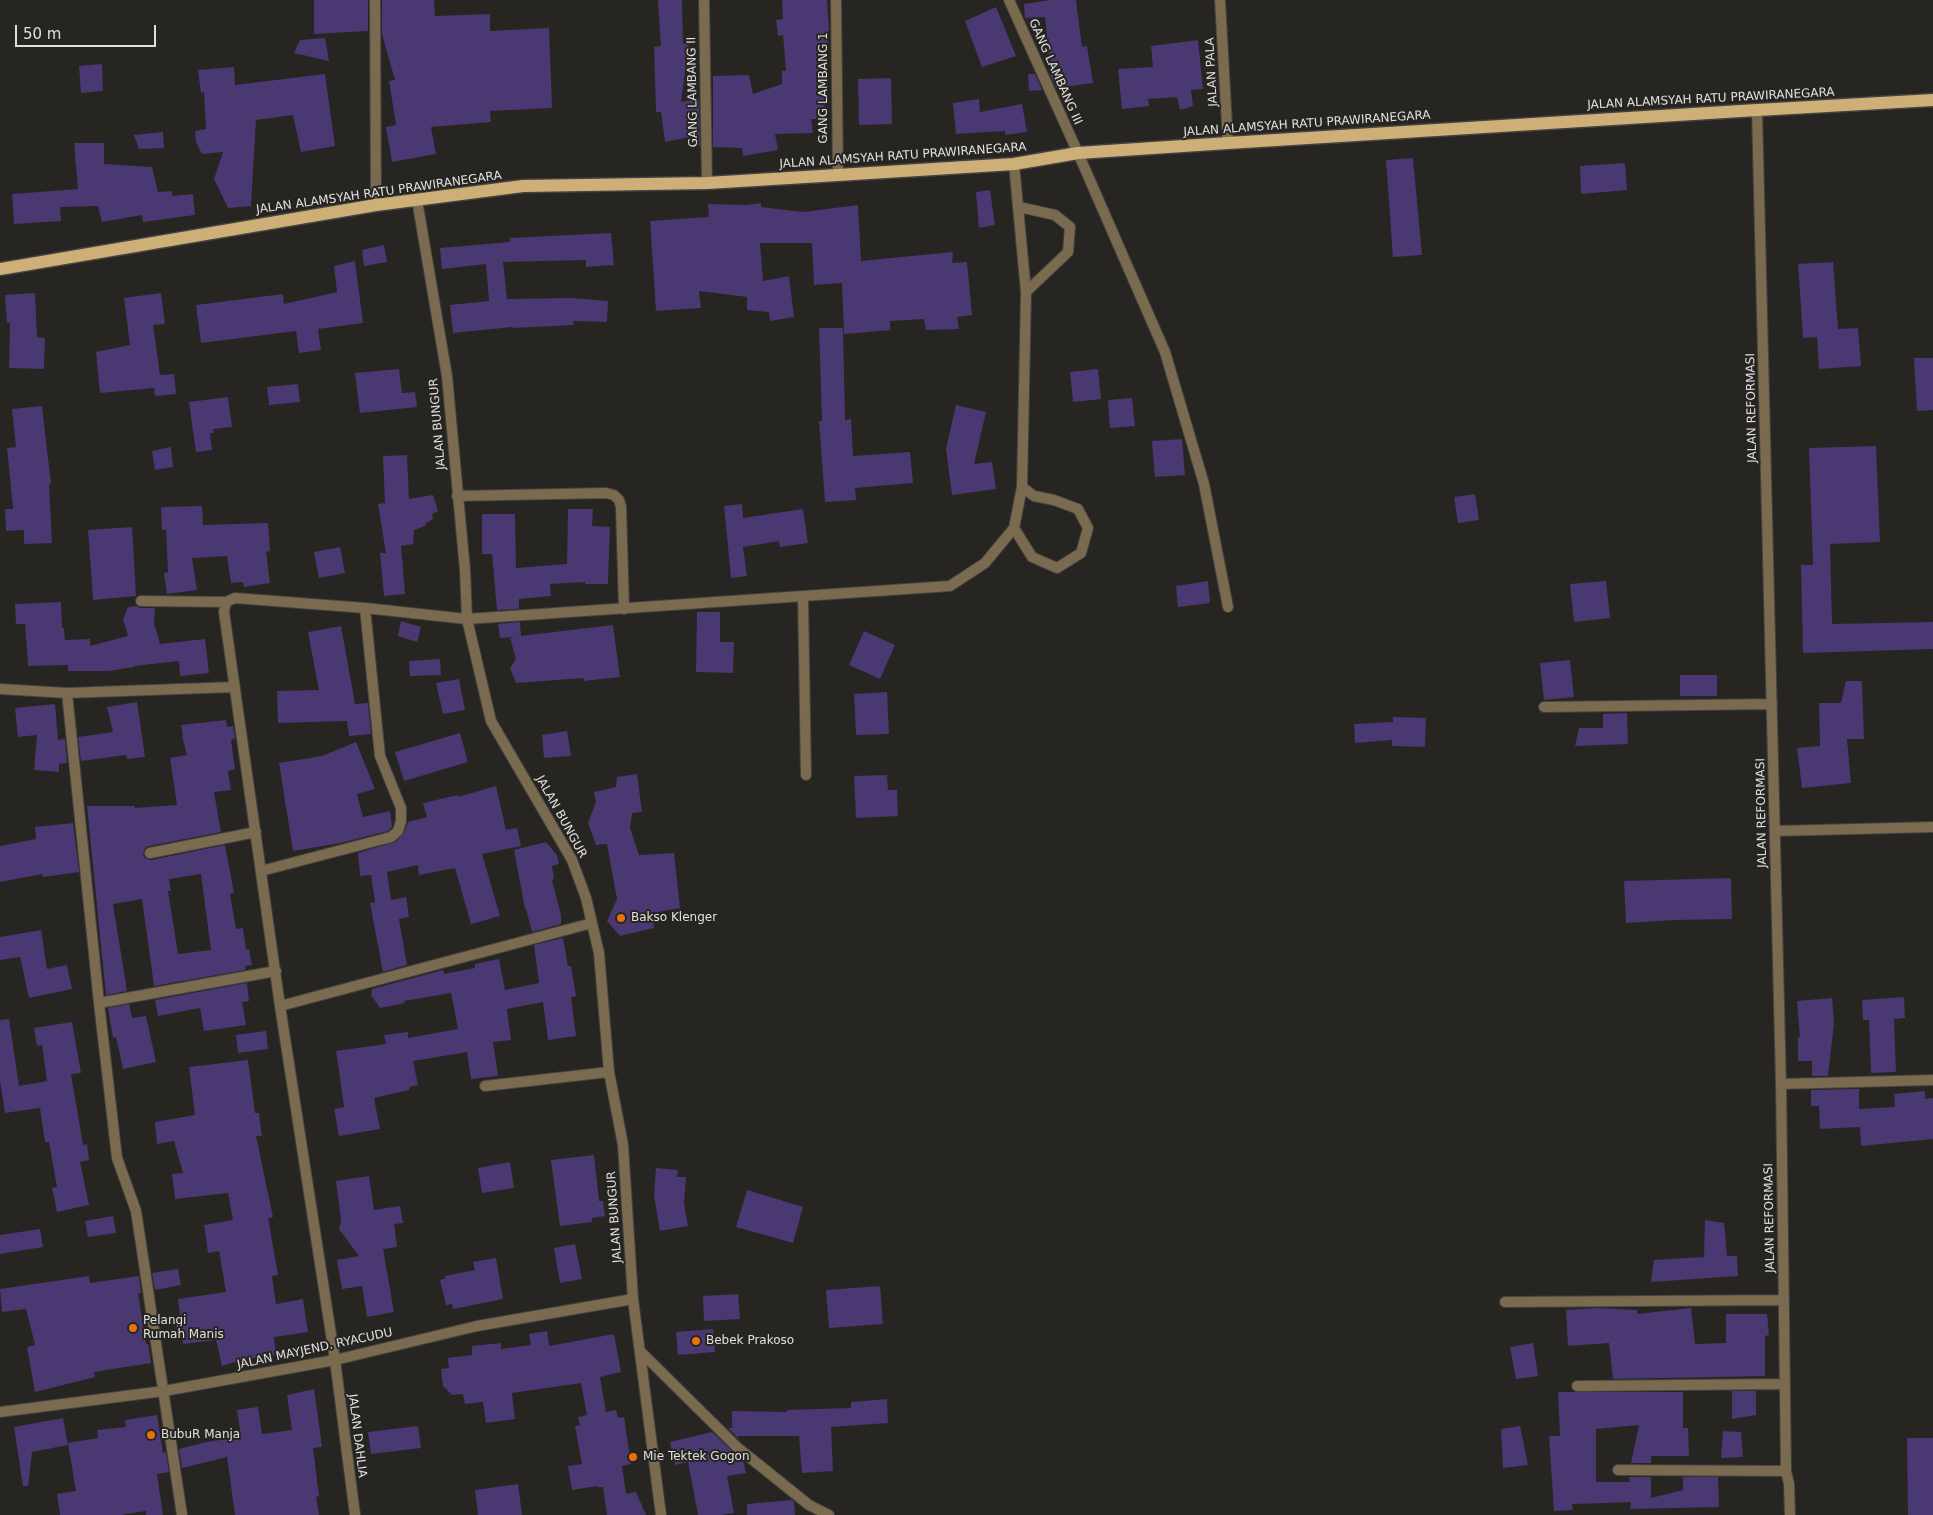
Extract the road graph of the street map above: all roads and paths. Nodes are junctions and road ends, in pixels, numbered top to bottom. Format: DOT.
graph roads {
  1 [pos="374,0"];
  2 [pos="704,0"];
  3 [pos="836,0"];
  4 [pos="1009,0"];
  5 [pos="1220,0"];
  6 [pos="1933,100"];
  7 [pos="1757,110"];
  8 [pos="1228,143"];
  9 [pos="1078,154"];
  10 [pos="1014,164"];
  11 [pos="838,176"];
  12 [pos="707,183"];
  13 [pos="417,200"];
  14 [pos="376,205"];
  15 [pos="1019,207"];
  16 [pos="0,269"];
  17 [pos="1026,292"];
  18 [pos="1022,487"];
  19 [pos="457,496"];
  20 [pos="1014,528"];
  21 [pos="803,597"];
  22 [pos="141,601"];
  23 [pos="226,602"];
  24 [pos="1228,607"];
  25 [pos="366,608"];
  26 [pos="624,609"];
  27 [pos="467,619"];
  28 [pos="235,687"];
  29 [pos="0,689"];
  30 [pos="67,693"];
  31 [pos="1772,704"];
  32 [pos="1544,707"];
  33 [pos="806,775"];
  34 [pos="1933,827"];
  35 [pos="1775,831"];
  36 [pos="256,832"];
  37 [pos="150,853"];
  38 [pos="261,871"];
  39 [pos="592,923"];
  40 [pos="276,970"];
  41 [pos="99,1003"];
  42 [pos="280,1006"];
  43 [pos="609,1072"];
  44 [pos="1933,1080"];
  45 [pos="1781,1084"];
  46 [pos="485,1086"];
  47 [pos="633,1299"];
  48 [pos="1784,1300"];
  49 [pos="1505,1302"];
  50 [pos="640,1351"];
  51 [pos="335,1360"];
  52 [pos="1785,1384"];
  53 [pos="1577,1386"];
  54 [pos="164,1391"];
  55 [pos="0,1412"];
  56 [pos="1618,1470"];
  57 [pos="1786,1471"];
  58 [pos="182,1515"];
  59 [pos="355,1515"];
  60 [pos="661,1515"];
  61 [pos="829,1515"];
  62 [pos="1790,1515"];
  1 -- 14 [label="street"];
  2 -- 12 [label="street, GANG LAMBANG II"];
  3 -- 11 [label="street, GANG LAMBANG 1"];
  4 -- 9 [label="street, GANG LAMBANG III"];
  5 -- 8 [label="street, JALAN PALA"];
  6 -- 7 [label="main road, JALAN ALAMSYAH RATU PRAWIRANEGARA"];
  7 -- 8 [label="main road, JALAN ALAMSYAH RATU PRAWIRANEGARA"];
  7 -- 31 [label="street, JALAN REFORMASI"];
  8 -- 9 [label="main road, JALAN ALAMSYAH RATU PRAWIRANEGARA"];
  9 -- 10 [label="main road, JALAN ALAMSYAH RATU PRAWIRANEGARA"];
  9 -- 24 [label="street, GANG LAMBANG III"];
  10 -- 11 [label="main road, JALAN ALAMSYAH RATU PRAWIRANEGARA"];
  10 -- 15 [label="street"];
  11 -- 12 [label="main road, JALAN ALAMSYAH RATU PRAWIRANEGARA"];
  12 -- 13 [label="main road, JALAN ALAMSYAH RATU PRAWIRANEGARA"];
  13 -- 14 [label="main road, JALAN ALAMSYAH RATU PRAWIRANEGARA"];
  13 -- 19 [label="street, JALAN BUNGUR"];
  14 -- 16 [label="main road, JALAN ALAMSYAH RATU PRAWIRANEGARA"];
  15 -- 17 [label="street"];
  15 -- 17 [label="street"];
  17 -- 18 [label="street"];
  18 -- 20 [label="street"];
  18 -- 20 [label="street"];
  19 -- 26 [label="street"];
  19 -- 27 [label="street, JALAN BUNGUR"];
  20 -- 21 [label="street"];
  21 -- 26 [label="street"];
  21 -- 33 [label="street"];
  22 -- 23 [label="street"];
  23 -- 25 [label="street"];
  23 -- 28 [label="street, JALAN DAHLIA"];
  25 -- 27 [label="street"];
  25 -- 38 [label="street"];
  26 -- 27 [label="street"];
  27 -- 39 [label="street, JALAN BUNGUR"];
  28 -- 30 [label="street"];
  28 -- 36 [label="street, JALAN DAHLIA"];
  29 -- 30 [label="street"];
  30 -- 41 [label="street"];
  31 -- 32 [label="street"];
  31 -- 35 [label="street, JALAN REFORMASI"];
  34 -- 35 [label="street"];
  35 -- 45 [label="street, JALAN REFORMASI"];
  36 -- 37 [label="street"];
  36 -- 38 [label="street, JALAN DAHLIA"];
  38 -- 40 [label="street, JALAN DAHLIA"];
  39 -- 42 [label="street"];
  39 -- 43 [label="street, JALAN BUNGUR"];
  40 -- 41 [label="street"];
  40 -- 42 [label="street, JALAN DAHLIA"];
  41 -- 54 [label="street"];
  42 -- 51 [label="street, JALAN DAHLIA"];
  43 -- 46 [label="street"];
  43 -- 47 [label="street, JALAN BUNGUR"];
  44 -- 45 [label="street"];
  45 -- 48 [label="street, JALAN REFORMASI"];
  47 -- 50 [label="street, JALAN BUNGUR"];
  47 -- 51 [label="street, JALAN MAYJEND. RYACUDU"];
  48 -- 49 [label="street"];
  48 -- 52 [label="street, JALAN REFORMASI"];
  50 -- 60 [label="street, JALAN BUNGUR"];
  50 -- 61 [label="street"];
  51 -- 54 [label="street, JALAN MAYJEND. RYACUDU"];
  51 -- 59 [label="street, JALAN DAHLIA"];
  52 -- 53 [label="street"];
  52 -- 57 [label="street, JALAN REFORMASI"];
  54 -- 55 [label="street, JALAN MAYJEND. RYACUDU"];
  54 -- 58 [label="street"];
  56 -- 57 [label="street"];
  57 -- 62 [label="street, JALAN REFORMASI"];
}
